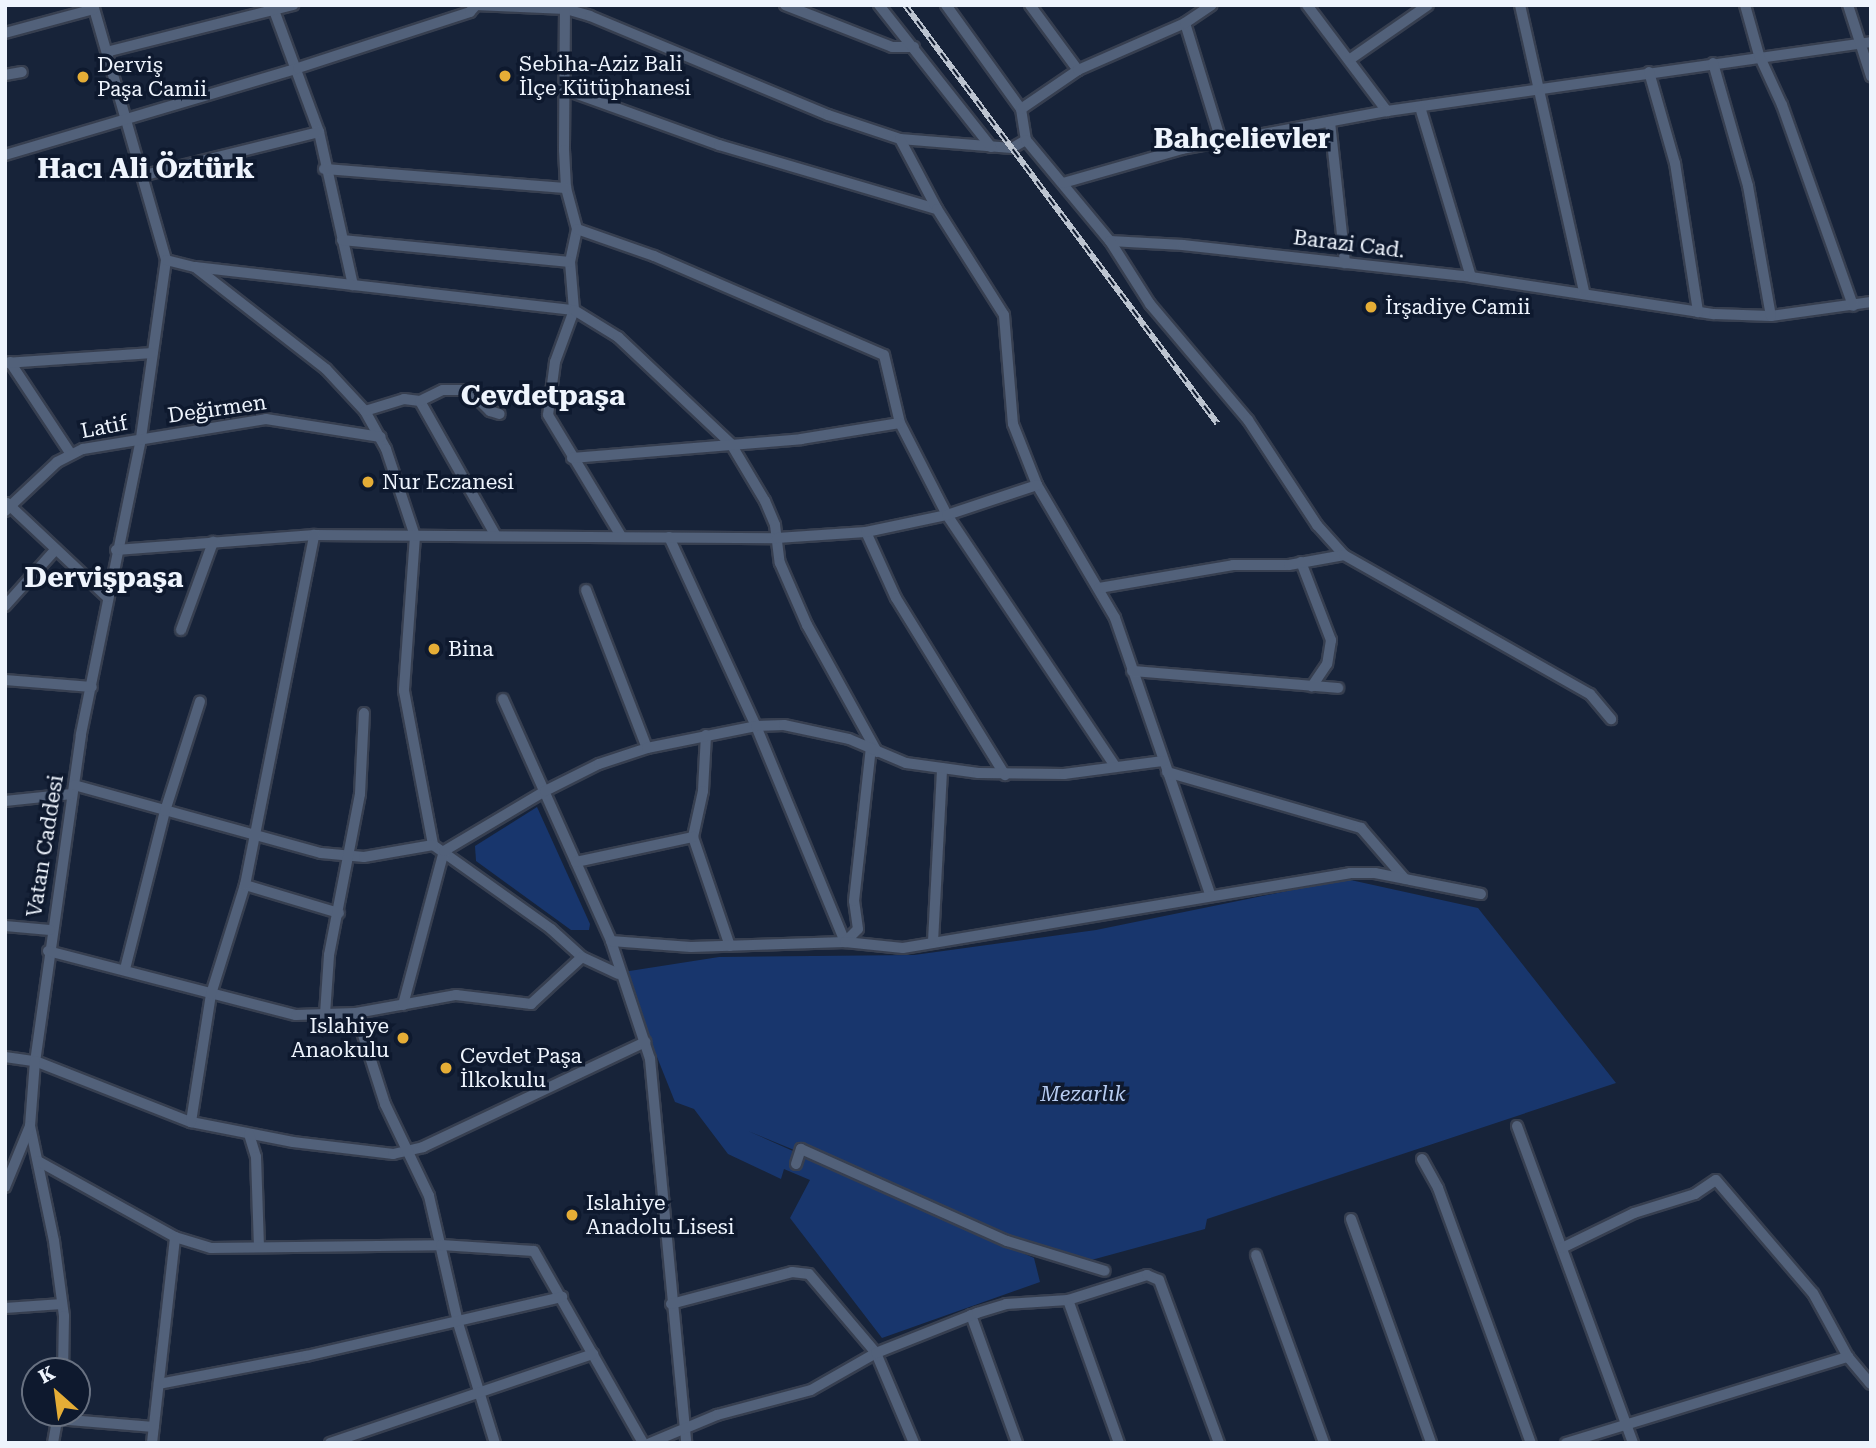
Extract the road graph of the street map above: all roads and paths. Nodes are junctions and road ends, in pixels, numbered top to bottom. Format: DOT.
graph roads {
  1 [pos="293,5"];
  2 [pos="476,5"];
  3 [pos="785,5"];
  4 [pos="879,5"];
  5 [pos="946,5"];
  6 [pos="1030,5"];
  7 [pos="1212,5"];
  8 [pos="1307,5"];
  9 [pos="1428,5"];
  10 [pos="1520,5"];
  11 [pos="1745,5"];
  12 [pos="1848,5"];
  13 [pos="93,7"];
  14 [pos="565,7"];
  15 [pos="273,8"];
  16 [pos="1185,23"];
  17 [pos="5,33"];
  18 [pos="1866,42"];
  19 [pos="914,47"];
  20 [pos="110,51"];
  21 [pos="1759,55"];
  22 [pos="1349,60"];
  23 [pos="1713,63"];
  24 [pos="299,68"];
  25 [pos="1078,70"];
  26 [pos="22,72"];
  27 [pos="1649,72"];
  28 [pos="5,75"];
  29 [pos="1871,76"];
  30 [pos="1539,88"];
  31 [pos="566,90"];
  32 [pos="1420,107"];
  33 [pos="1021,109"];
  34 [pos="1387,111"];
  35 [pos="125,118"];
  36 [pos="1330,122"];
  37 [pos="319,132"];
  38 [pos="900,139"];
  39 [pos="1026,141"];
  40 [pos="1221,141"];
  41 [pos="991,147"];
  42 [pos="5,155"];
  43 [pos="324,169"];
  44 [pos="145,175"];
  45 [pos="1063,183"];
  46 [pos="566,188"];
  47 [pos="937,209"];
  48 [pos="577,229"];
  49 [pos="342,240"];
  50 [pos="1110,241"];
  51 [pos="166,260"];
  52 [pos="570,262"];
  53 [pos="1345,263"];
  54 [pos="195,268"];
  55 [pos="1471,277"];
  56 [pos="353,285"];
  57 [pos="1584,292"];
  58 [pos="1871,302"];
  59 [pos="1853,306"];
  60 [pos="574,310"];
  61 [pos="1698,312"];
  62 [pos="1771,316"];
  63 [pos="153,353"];
  64 [pos="8,363"];
  65 [pos="420,401"];
  66 [pos="365,411"];
  67 [pos="500,414"];
  68 [pos="900,423"];
  69 [pos="381,437"];
  70 [pos="141,439"];
  71 [pos="731,444"];
  72 [pos="71,454"];
  73 [pos="572,458"];
  74 [pos="1037,485"];
  75 [pos="7,506"];
  76 [pos="947,515"];
  77 [pos="866,532"];
  78 [pos="314,535"];
  79 [pos="415,536"];
  80 [pos="496,536"];
  81 [pos="621,536"];
  82 [pos="669,537"];
  83 [pos="776,538"];
  84 [pos="213,542"];
  85 [pos="56,549"];
  86 [pos="116,550"];
  87 [pos="1344,555"];
  88 [pos="1301,562"];
  89 [pos="1099,588"];
  90 [pos="586,590"];
  91 [pos="107,597"];
  92 [pos="5,606"];
  93 [pos="181,630"];
  94 [pos="1132,671"];
  95 [pos="5,680"];
  96 [pos="1312,686"];
  97 [pos="92,687"];
  98 [pos="1338,688"];
  99 [pos="503,699"];
  100 [pos="200,701"];
  101 [pos="364,713"];
  102 [pos="1611,719"];
  103 [pos="756,726"];
  104 [pos="706,735"];
  105 [pos="647,748"];
  106 [pos="874,750"];
  107 [pos="1116,767"];
  108 [pos="1165,767"];
  109 [pos="942,768"];
  110 [pos="1005,775"];
  111 [pos="73,789"];
  112 [pos="545,791"];
  113 [pos="5,801"];
  114 [pos="165,811"];
  115 [pos="256,833"];
  116 [pos="693,837"];
  117 [pos="433,845"];
  118 [pos="444,851"];
  119 [pos="352,855"];
  120 [pos="576,862"];
  121 [pos="1405,879"];
  122 [pos="245,886"];
  123 [pos="1210,894"];
  124 [pos="1481,894"];
  125 [pos="339,913"];
  126 [pos="5,926"];
  127 [pos="50,930"];
  128 [pos="611,941"];
  129 [pos="845,942"];
  130 [pos="933,942"];
  131 [pos="730,946"];
  132 [pos="48,951"];
  133 [pos="582,957"];
  134 [pos="125,969"];
  135 [pos="618,974"];
  136 [pos="211,994"];
  137 [pos="403,1005"];
  138 [pos="356,1013"];
  139 [pos="324,1014"];
  140 [pos="645,1042"];
  141 [pos="5,1057"];
  142 [pos="35,1061"];
  143 [pos="191,1122"];
  144 [pos="30,1126"];
  145 [pos="1517,1126"];
  146 [pos="249,1134"];
  147 [pos="408,1152"];
  148 [pos="1422,1159"];
  149 [pos="38,1161"];
  150 [pos="796,1164"];
  151 [pos="6,1182"];
  152 [pos="1351,1219"];
  153 [pos="175,1237"];
  154 [pos="441,1245"];
  155 [pos="259,1246"];
  156 [pos="1562,1248"];
  157 [pos="1256,1255"];
  158 [pos="1105,1271"];
  159 [pos="562,1297"];
  160 [pos="1068,1300"];
  161 [pos="62,1304"];
  162 [pos="671,1304"];
  163 [pos="5,1308"];
  164 [pos="971,1315"];
  165 [pos="458,1323"];
  166 [pos="876,1353"];
  167 [pos="593,1354"];
  168 [pos="63,1357"];
  169 [pos="1848,1357"];
  170 [pos="159,1384"];
  171 [pos="1871,1384"];
  172 [pos="480,1391"];
  173 [pos="91,1420"];
  174 [pos="1626,1424"];
  175 [pos="154,1427"];
  176 [pos="683,1427"];
  177 [pos="152,1443"];
  178 [pos="330,1443"];
  179 [pos="495,1443"];
  180 [pos="643,1443"];
  181 [pos="650,1443"];
  182 [pos="686,1443"];
  183 [pos="914,1443"];
  184 [pos="1017,1443"];
  185 [pos="1119,1443"];
  186 [pos="1219,1443"];
  187 [pos="1324,1443"];
  188 [pos="1431,1443"];
  189 [pos="1531,1443"];
  190 [pos="1566,1443"];
  191 [pos="1633,1443"];
  1 -- 15 [label="street"];
  2 -- 14 [label="street"];
  2 -- 24 [label="street"];
  3 -- 19 [label="street"];
  4 -- 19 [label="street"];
  5 -- 33 [label="street"];
  6 -- 25 [label="street"];
  7 -- 16 [label="street"];
  8 -- 22 [label="street"];
  9 -- 22 [label="street"];
  10 -- 30 [label="street"];
  11 -- 21 [label="street"];
  12 -- 18 [label="street"];
  13 -- 17 [label="street"];
  13 -- 20 [label="street, Vatan Caddesi"];
  14 -- 31 [label="street"];
  14 -- 38 [label="street"];
  15 -- 20 [label="street"];
  15 -- 24 [label="street"];
  16 -- 25 [label="street"];
  16 -- 40 [label="street"];
  18 -- 21 [label="street"];
  18 -- 29 [label="street"];
  19 -- 41 [label="street"];
  20 -- 35 [label="street, Vatan Caddesi"];
  21 -- 23 [label="street"];
  21 -- 59 [label="street"];
  22 -- 34 [label="street"];
  23 -- 27 [label="street"];
  23 -- 62 [label="street"];
  24 -- 35 [label="street"];
  24 -- 37 [label="street"];
  25 -- 33 [label="street"];
  26 -- 28 [label="street"];
  27 -- 30 [label="street"];
  27 -- 61 [label="street"];
  30 -- 32 [label="street"];
  30 -- 57 [label="street"];
  31 -- 46 [label="street"];
  31 -- 47 [label="street"];
  32 -- 34 [label="street"];
  32 -- 55 [label="street"];
  33 -- 39 [label="street"];
  34 -- 36 [label="street"];
  35 -- 42 [label="street"];
  35 -- 44 [label="street, Vatan Caddesi"];
  36 -- 40 [label="street"];
  36 -- 53 [label="street"];
  37 -- 43 [label="street"];
  37 -- 44 [label="street"];
  38 -- 41 [label="street"];
  38 -- 47 [label="street"];
  39 -- 41 [label="street"];
  39 -- 45 [label="street"];
  40 -- 45 [label="street"];
  43 -- 46 [label="street"];
  43 -- 49 [label="street"];
  44 -- 51 [label="street, Vatan Caddesi"];
  45 -- 50 [label="street"];
  46 -- 48 [label="street"];
  47 -- 74 [label="street"];
  48 -- 52 [label="street"];
  48 -- 68 [label="street"];
  49 -- 52 [label="street"];
  49 -- 56 [label="street"];
  50 -- 53 [label="street, Barazi Cad."];
  50 -- 87 [label="street"];
  51 -- 54 [label="street"];
  51 -- 63 [label="street, Vatan Caddesi"];
  52 -- 60 [label="street"];
  53 -- 55 [label="street, Barazi Cad."];
  54 -- 56 [label="street"];
  54 -- 66 [label="street"];
  55 -- 57 [label="street, Barazi Cad."];
  56 -- 60 [label="street"];
  57 -- 61 [label="street, Barazi Cad."];
  58 -- 59 [label="street, Barazi Cad."];
  59 -- 62 [label="street, Barazi Cad."];
  60 -- 71 [label="street"];
  60 -- 73 [label="street"];
  61 -- 62 [label="street, Barazi Cad."];
  63 -- 64 [label="street"];
  63 -- 70 [label="street, Vatan Caddesi"];
  64 -- 72 [label="street"];
  65 -- 66 [label="street"];
  65 -- 67 [label="street"];
  65 -- 80 [label="street"];
  66 -- 69 [label="street"];
  68 -- 71 [label="street"];
  68 -- 76 [label="street"];
  69 -- 70 [label="street, Değirmen"];
  69 -- 79 [label="street"];
  70 -- 72 [label="street, Latif"];
  70 -- 86 [label="street, Vatan Caddesi"];
  71 -- 73 [label="street"];
  71 -- 83 [label="street"];
  72 -- 75 [label="street, Latif"];
  73 -- 81 [label="street"];
  74 -- 76 [label="street"];
  74 -- 89 [label="street"];
  75 -- 85 [label="street"];
  76 -- 77 [label="street"];
  76 -- 107 [label="street"];
  77 -- 83 [label="street"];
  77 -- 110 [label="street"];
  78 -- 79 [label="street"];
  78 -- 84 [label="street"];
  78 -- 115 [label="street"];
  79 -- 80 [label="street"];
  79 -- 117 [label="street"];
  80 -- 81 [label="street"];
  81 -- 82 [label="street"];
  82 -- 83 [label="street"];
  82 -- 103 [label="street"];
  83 -- 106 [label="street"];
  84 -- 86 [label="street"];
  84 -- 93 [label="street"];
  85 -- 91 [label="street"];
  85 -- 92 [label="street"];
  86 -- 91 [label="street, Vatan Caddesi"];
  87 -- 88 [label="street"];
  87 -- 102 [label="street"];
  88 -- 89 [label="street"];
  88 -- 96 [label="street"];
  89 -- 94 [label="street"];
  90 -- 105 [label="street"];
  91 -- 97 [label="street, Vatan Caddesi"];
  94 -- 96 [label="street"];
  94 -- 108 [label="street"];
  95 -- 97 [label="street"];
  96 -- 98 [label="street"];
  97 -- 111 [label="street, Vatan Caddesi"];
  99 -- 112 [label="street"];
  100 -- 114 [label="street"];
  101 -- 119 [label="street"];
  103 -- 104 [label="street"];
  103 -- 106 [label="street"];
  103 -- 129 [label="street"];
  104 -- 105 [label="street"];
  104 -- 116 [label="street"];
  105 -- 112 [label="street"];
  106 -- 109 [label="street"];
  106 -- 129 [label="street"];
  107 -- 108 [label="street"];
  107 -- 110 [label="street"];
  108 -- 121 [label="street"];
  108 -- 123 [label="street"];
  109 -- 110 [label="street"];
  109 -- 130 [label="street"];
  111 -- 113 [label="street"];
  111 -- 114 [label="street"];
  111 -- 127 [label="street, Vatan Caddesi"];
  112 -- 118 [label="street"];
  112 -- 120 [label="street"];
  114 -- 115 [label="street"];
  114 -- 134 [label="street"];
  115 -- 119 [label="street"];
  115 -- 122 [label="street"];
  116 -- 120 [label="street"];
  116 -- 131 [label="street"];
  117 -- 118 [label="street"];
  117 -- 119 [label="street"];
  118 -- 133 [label="street"];
  118 -- 137 [label="street"];
  119 -- 125 [label="street"];
  120 -- 128 [label="street"];
  121 -- 123 [label="street"];
  121 -- 124 [label="street"];
  122 -- 125 [label="street"];
  122 -- 136 [label="street"];
  123 -- 130 [label="street"];
  125 -- 139 [label="street"];
  126 -- 127 [label="street"];
  127 -- 132 [label="street, Vatan Caddesi"];
  128 -- 131 [label="street"];
  128 -- 135 [label="street"];
  129 -- 130 [label="street"];
  129 -- 131 [label="street"];
  132 -- 134 [label="street"];
  132 -- 142 [label="street, Vatan Caddesi"];
  133 -- 135 [label="street"];
  133 -- 137 [label="street"];
  134 -- 136 [label="street"];
  135 -- 140 [label="street"];
  136 -- 139 [label="street"];
  136 -- 143 [label="street"];
  137 -- 138 [label="street"];
  138 -- 139 [label="street"];
  138 -- 147 [label="street"];
  140 -- 147 [label="street"];
  140 -- 162 [label="street"];
  141 -- 142 [label="street"];
  142 -- 143 [label="street"];
  142 -- 144 [label="street, Vatan Caddesi"];
  143 -- 146 [label="street"];
  144 -- 149 [label="street"];
  144 -- 151 [label="street"];
  145 -- 156 [label="street"];
  146 -- 147 [label="street"];
  146 -- 155 [label="street"];
  147 -- 154 [label="street"];
  148 -- 189 [label="street"];
  149 -- 153 [label="street"];
  149 -- 161 [label="street"];
  150 -- 158 [label="street"];
  152 -- 188 [label="street"];
  153 -- 155 [label="street"];
  153 -- 170 [label="street"];
  154 -- 155 [label="street"];
  154 -- 159 [label="street"];
  154 -- 165 [label="street"];
  156 -- 169 [label="street"];
  156 -- 174 [label="street"];
  157 -- 187 [label="street"];
  159 -- 165 [label="street"];
  159 -- 167 [label="street"];
  160 -- 164 [label="street"];
  160 -- 185 [label="street"];
  160 -- 186 [label="street"];
  161 -- 163 [label="street"];
  161 -- 168 [label="street"];
  162 -- 166 [label="street"];
  162 -- 176 [label="street"];
  164 -- 166 [label="street"];
  164 -- 184 [label="street"];
  165 -- 170 [label="street"];
  165 -- 172 [label="street"];
  166 -- 176 [label="street"];
  166 -- 183 [label="street"];
  167 -- 172 [label="street"];
  167 -- 180 [label="street"];
  169 -- 171 [label="street"];
  169 -- 174 [label="street"];
  170 -- 175 [label="street"];
  172 -- 178 [label="street"];
  172 -- 179 [label="street"];
  173 -- 175 [label="street"];
  174 -- 190 [label="street"];
  174 -- 191 [label="street"];
  175 -- 177 [label="street"];
  176 -- 181 [label="street"];
  176 -- 182 [label="street"];
}
